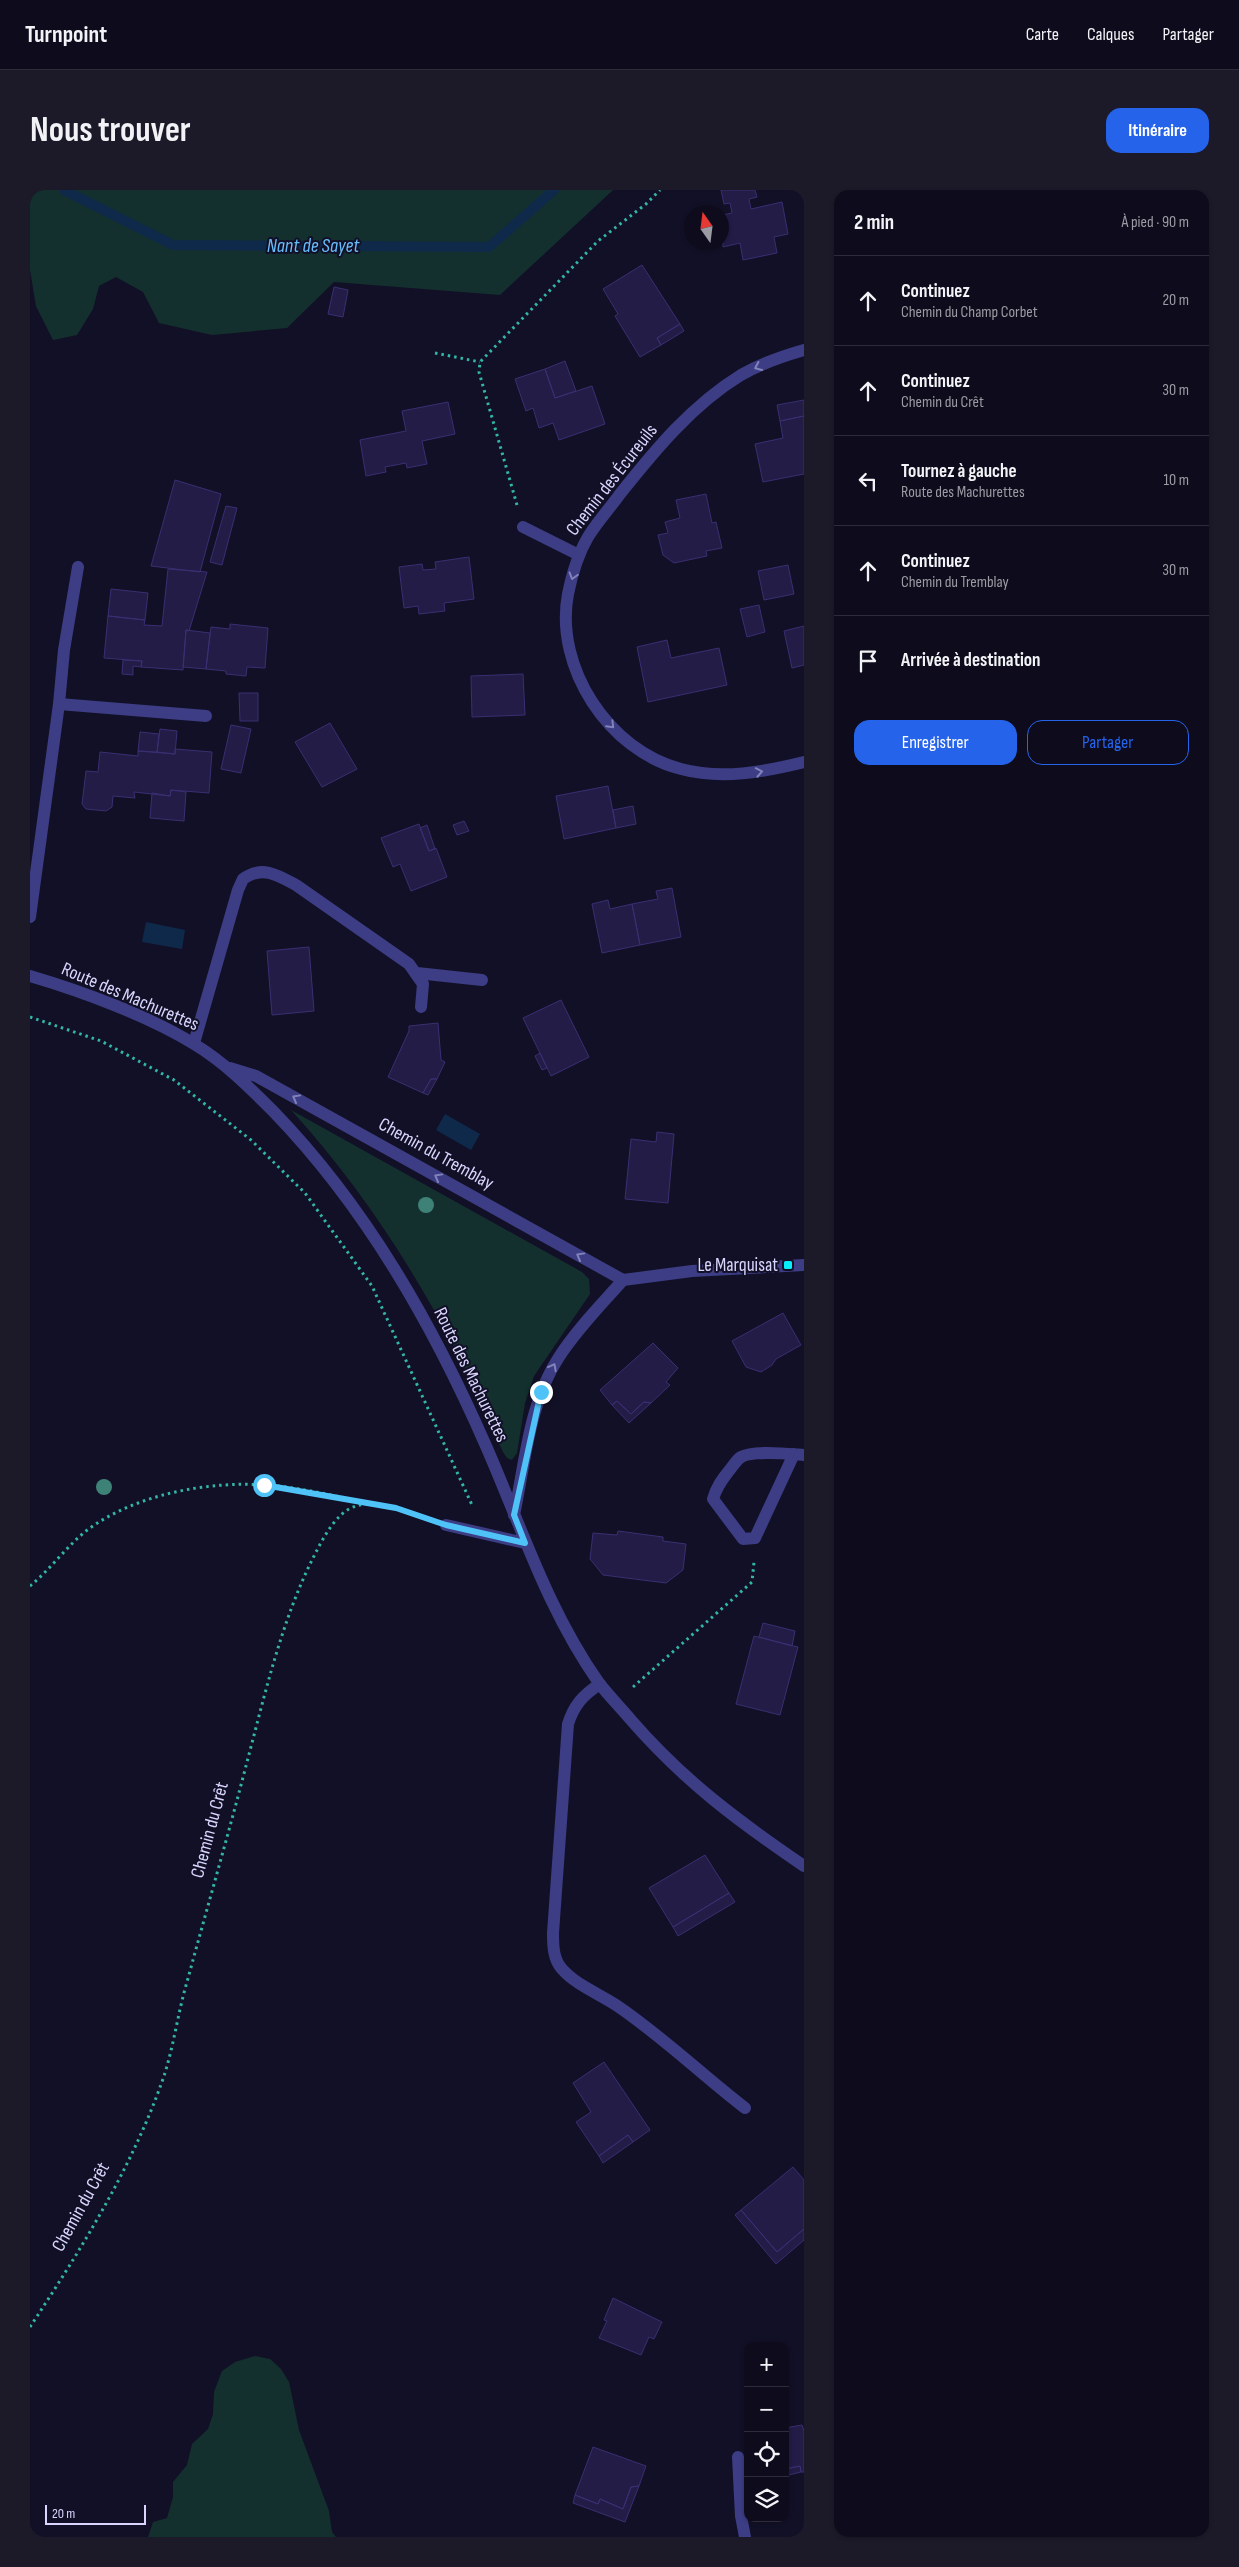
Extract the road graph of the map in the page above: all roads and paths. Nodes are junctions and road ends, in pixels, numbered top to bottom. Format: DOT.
graph roads {
  1 [pos="660,190"];
  2 [pos="804,350"];
  3 [pos="435,353"];
  4 [pos="480,362"];
  5 [pos="523,527"];
  6 [pos="579,555"];
  7 [pos="78,567"];
  8 [pos="58,704"];
  9 [pos="206,716"];
  10 [pos="804,762"];
  11 [pos="30,917"];
  12 [pos="418,973"];
  13 [pos="30,976"];
  14 [pos="482,980"];
  15 [pos="422,1007"];
  16 [pos="30,1017"];
  17 [pos="194,1044"];
  18 [pos="227,1068"];
  19 [pos="804,1265"];
  20 [pos="623,1280"];
  21 [pos="799,1454"];
  22 [pos="374,1504"];
  23 [pos="514,1515"];
  24 [pos="446,1525"];
  25 [pos="486,1536"];
  26 [pos="756,1538"];
  27 [pos="525,1543"];
  28 [pos="30,1586"];
  29 [pos="600,1684"];
  30 [pos="616,1702"];
  31 [pos="804,1866"];
  32 [pos="745,2108"];
  33 [pos="30,2328"];
  34 [pos="738,2457"];
  35 [pos="745,2537"];
  1 -- 4 [label="path"];
  2 -- 6 [label="street, Chemin des Écureuils, one-way"];
  3 -- 4 [label="path"];
  4 -- 5 [label="path"];
  5 -- 6 [label="street"];
  6 -- 10 [label="street, Chemin des Écureuils, one-way"];
  7 -- 8 [label="street"];
  8 -- 9 [label="street"];
  8 -- 11 [label="street"];
  12 -- 14 [label="street"];
  12 -- 15 [label="street"];
  12 -- 17 [label="street"];
  13 -- 17 [label="street, Route des Machurettes"];
  16 -- 25 [label="path"];
  17 -- 18 [label="street, Route des Machurettes"];
  20 -- 18 [label="street, Chemin du Tremblay, one-way"];
  18 -- 23 [label="street, Route des Machurettes"];
  19 -- 20 [label="street"];
  23 -- 20 [label="street, one-way"];
  21 -- 26 [label="street"];
  21 -- 26 [label="street"];
  22 -- 24 [label="path, Chemin du Crêt"];
  22 -- 28 [label="path"];
  22 -- 33 [label="path, Chemin du Crêt"];
  23 -- 27 [label="street, Route des Machurettes"];
  24 -- 25 [label="street"];
  25 -- 27 [label="street"];
  26 -- 30 [label="path"];
  27 -- 29 [label="street, Route des Machurettes"];
  29 -- 30 [label="street, Route des Machurettes"];
  29 -- 32 [label="street"];
  30 -- 31 [label="street, Route des Machurettes"];
  34 -- 35 [label="street"];
}
